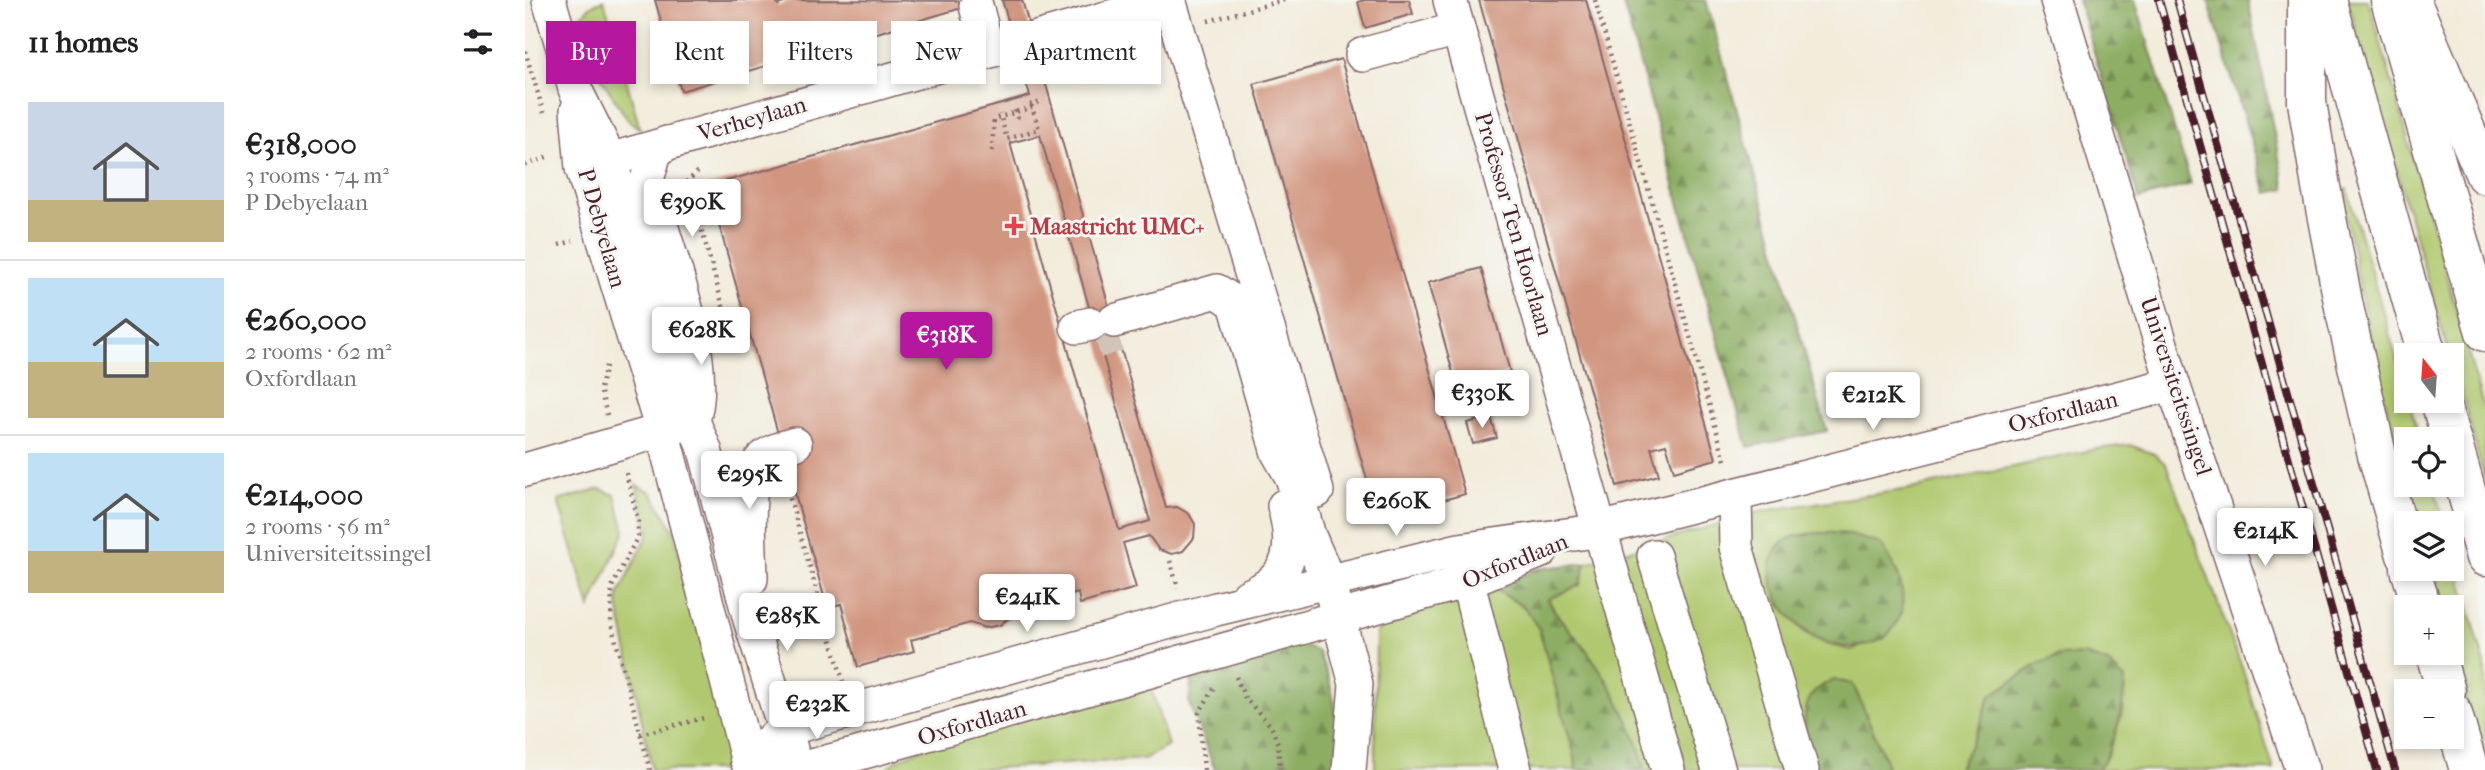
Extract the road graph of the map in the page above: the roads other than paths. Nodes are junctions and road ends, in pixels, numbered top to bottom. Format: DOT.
graph roads {
  1 [pos="541,0"];
  2 [pos="549,0"];
  3 [pos="1169,0"];
  4 [pos="2057,0"];
  5 [pos="2307,0"];
  6 [pos="2327,0"];
  7 [pos="2390,0"];
  8 [pos="2411,0"];
  9 [pos="525,4"];
  10 [pos="976,6"];
  11 [pos="1454,15"];
  12 [pos="1094,21"];
  13 [pos="1000,31"];
  14 [pos="1000,47"];
  15 [pos="1362,55"];
  16 [pos="667,144"];
  17 [pos="583,161"];
  18 [pos="2485,175"];
  19 [pos="1243,289"];
  20 [pos="1100,327"];
  21 [pos="2485,332"];
  22 [pos="2424,343"];
  23 [pos="2173,384"];
  24 [pos="678,426"];
  25 [pos="785,447"];
  26 [pos="1278,453"];
  27 [pos="525,470"];
  28 [pos="2464,485"];
  29 [pos="1734,495"];
  30 [pos="2394,514"];
  31 [pos="1594,530"];
  32 [pos="1654,556"];
  33 [pos="2485,557"];
  34 [pos="1463,566"];
  35 [pos="1329,582"];
  36 [pos="1216,609"];
  37 [pos="1339,618"];
  38 [pos="750,620"];
  39 [pos="783,730"];
  40 [pos="904,742"];
  41 [pos="2463,749"];
  42 [pos="748,765"];
  43 [pos="799,769"];
  44 [pos="864,770"];
  45 [pos="1349,770"];
  46 [pos="1515,770"];
  47 [pos="1668,770"];
  48 [pos="1719,770"];
  49 [pos="1803,770"];
  50 [pos="2302,770"];
  51 [pos="2469,770"];
  1 -- 9 [label="street"];
  2 -- 17 [label="street, P Debyelaan"];
  3 -- 12 [label="street, Verheylaan"];
  3 -- 19 [label="street"];
  4 -- 23 [label="street, Universiteitssingel"];
  5 -- 30 [label="highway"];
  6 -- 22 [label="highway"];
  7 -- 21 [label="highway"];
  8 -- 18 [label="highway"];
  10 -- 13 [label="street"];
  11 -- 15 [label="street"];
  11 -- 31 [label="street, Professor Ten Hoorlaan"];
  14 -- 16 [label="street, Verheylaan"];
  16 -- 17 [label="street, Verheylaan"];
  16 -- 24 [label="street"];
  17 -- 24 [label="street, P Debyelaan"];
  19 -- 20 [label="street"];
  19 -- 26 [label="street"];
  19 -- 35 [label="street"];
  23 -- 29 [label="street, Oxfordlaan"];
  23 -- 50 [label="street, Universiteitssingel"];
  24 -- 27 [label="street"];
  24 -- 38 [label="street, P Debyelaan"];
  24 -- 42 [label="street, P Debyelaan"];
  25 -- 38 [label="street"];
  26 -- 35 [label="street"];
  26 -- 36 [label="street"];
  28 -- 33 [label="highway"];
  29 -- 31 [label="street, Oxfordlaan"];
  29 -- 49 [label="street"];
  31 -- 34 [label="street, Oxfordlaan"];
  31 -- 47 [label="street, Professor Ten Hoorlaan"];
  32 -- 48 [label="street"];
  34 -- 35 [label="street, Oxfordlaan"];
  34 -- 37 [label="street, Oxfordlaan"];
  34 -- 46 [label="street"];
  35 -- 36 [label="street, Oxfordlaan"];
  35 -- 37 [label="street"];
  36 -- 39 [label="street, Oxfordlaan"];
  37 -- 40 [label="street, Oxfordlaan"];
  37 -- 45 [label="street"];
  38 -- 39 [label="street, P Debyelaan"];
  39 -- 42 [label="street, Oxfordlaan"];
  39 -- 43 [label="street, P Debyelaan"];
  40 -- 43 [label="street, Oxfordlaan"];
  40 -- 44 [label="street"];
  41 -- 51 [label="highway"];
  42 -- 43 [label="street, Oxfordlaan"];
}
